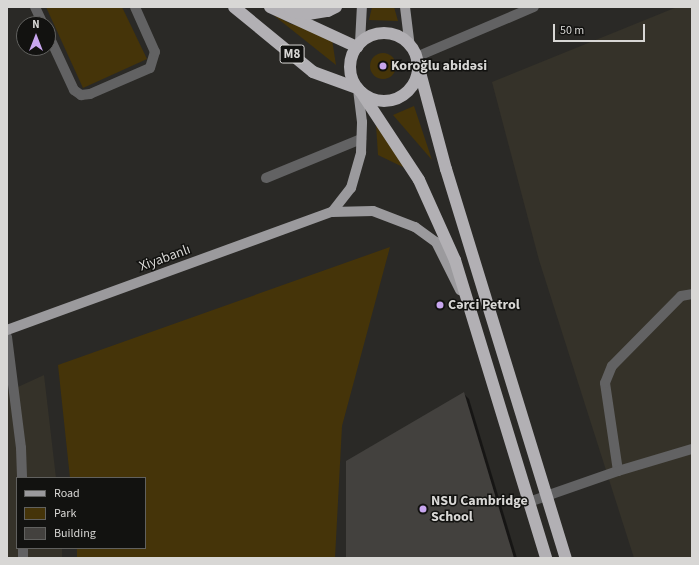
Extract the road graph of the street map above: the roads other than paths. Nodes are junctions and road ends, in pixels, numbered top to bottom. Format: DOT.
graph roads {
  1 [pos="135,7"];
  2 [pos="234,7"];
  3 [pos="336,7"];
  4 [pos="362,7"];
  5 [pos="405,7"];
  6 [pos="534,7"];
  7 [pos="271,8"];
  8 [pos="358,45"];
  9 [pos="56,51"];
  10 [pos="414,55"];
  11 [pos="359,90"];
  12 [pos="361,139"];
  13 [pos="266,178"];
  14 [pos="332,212"];
  15 [pos="692,294"];
  16 [pos="470,310"];
  17 [pos="7,330"];
  18 [pos="7,337"];
  19 [pos="692,449"];
  20 [pos="618,471"];
  21 [pos="22,477"];
  22 [pos="548,496"];
  23 [pos="529,502"];
  24 [pos="546,558"];
  25 [pos="566,558"];
  1 -- 9 [label="street"];
  2 -- 11 [label="highway, M8"];
  3 -- 7 [label="highway"];
  4 -- 8 [label="main road"];
  5 -- 10 [label="main road"];
  6 -- 10 [label="street"];
  7 -- 8 [label="highway, M8"];
  8 -- 10 [label="highway"];
  8 -- 11 [label="highway"];
  10 -- 11 [label="highway, M8"];
  10 -- 22 [label="highway"];
  11 -- 12 [label="main road"];
  11 -- 16 [label="highway"];
  12 -- 13 [label="street"];
  12 -- 14 [label="main road"];
  14 -- 16 [label="main road"];
  14 -- 17 [label="main road, Xiyabanlı"];
  15 -- 20 [label="street"];
  16 -- 23 [label="highway"];
  18 -- 21 [label="street"];
  19 -- 20 [label="street"];
  20 -- 22 [label="street"];
  22 -- 23 [label="street"];
  22 -- 25 [label="highway"];
  23 -- 24 [label="highway"];
}
